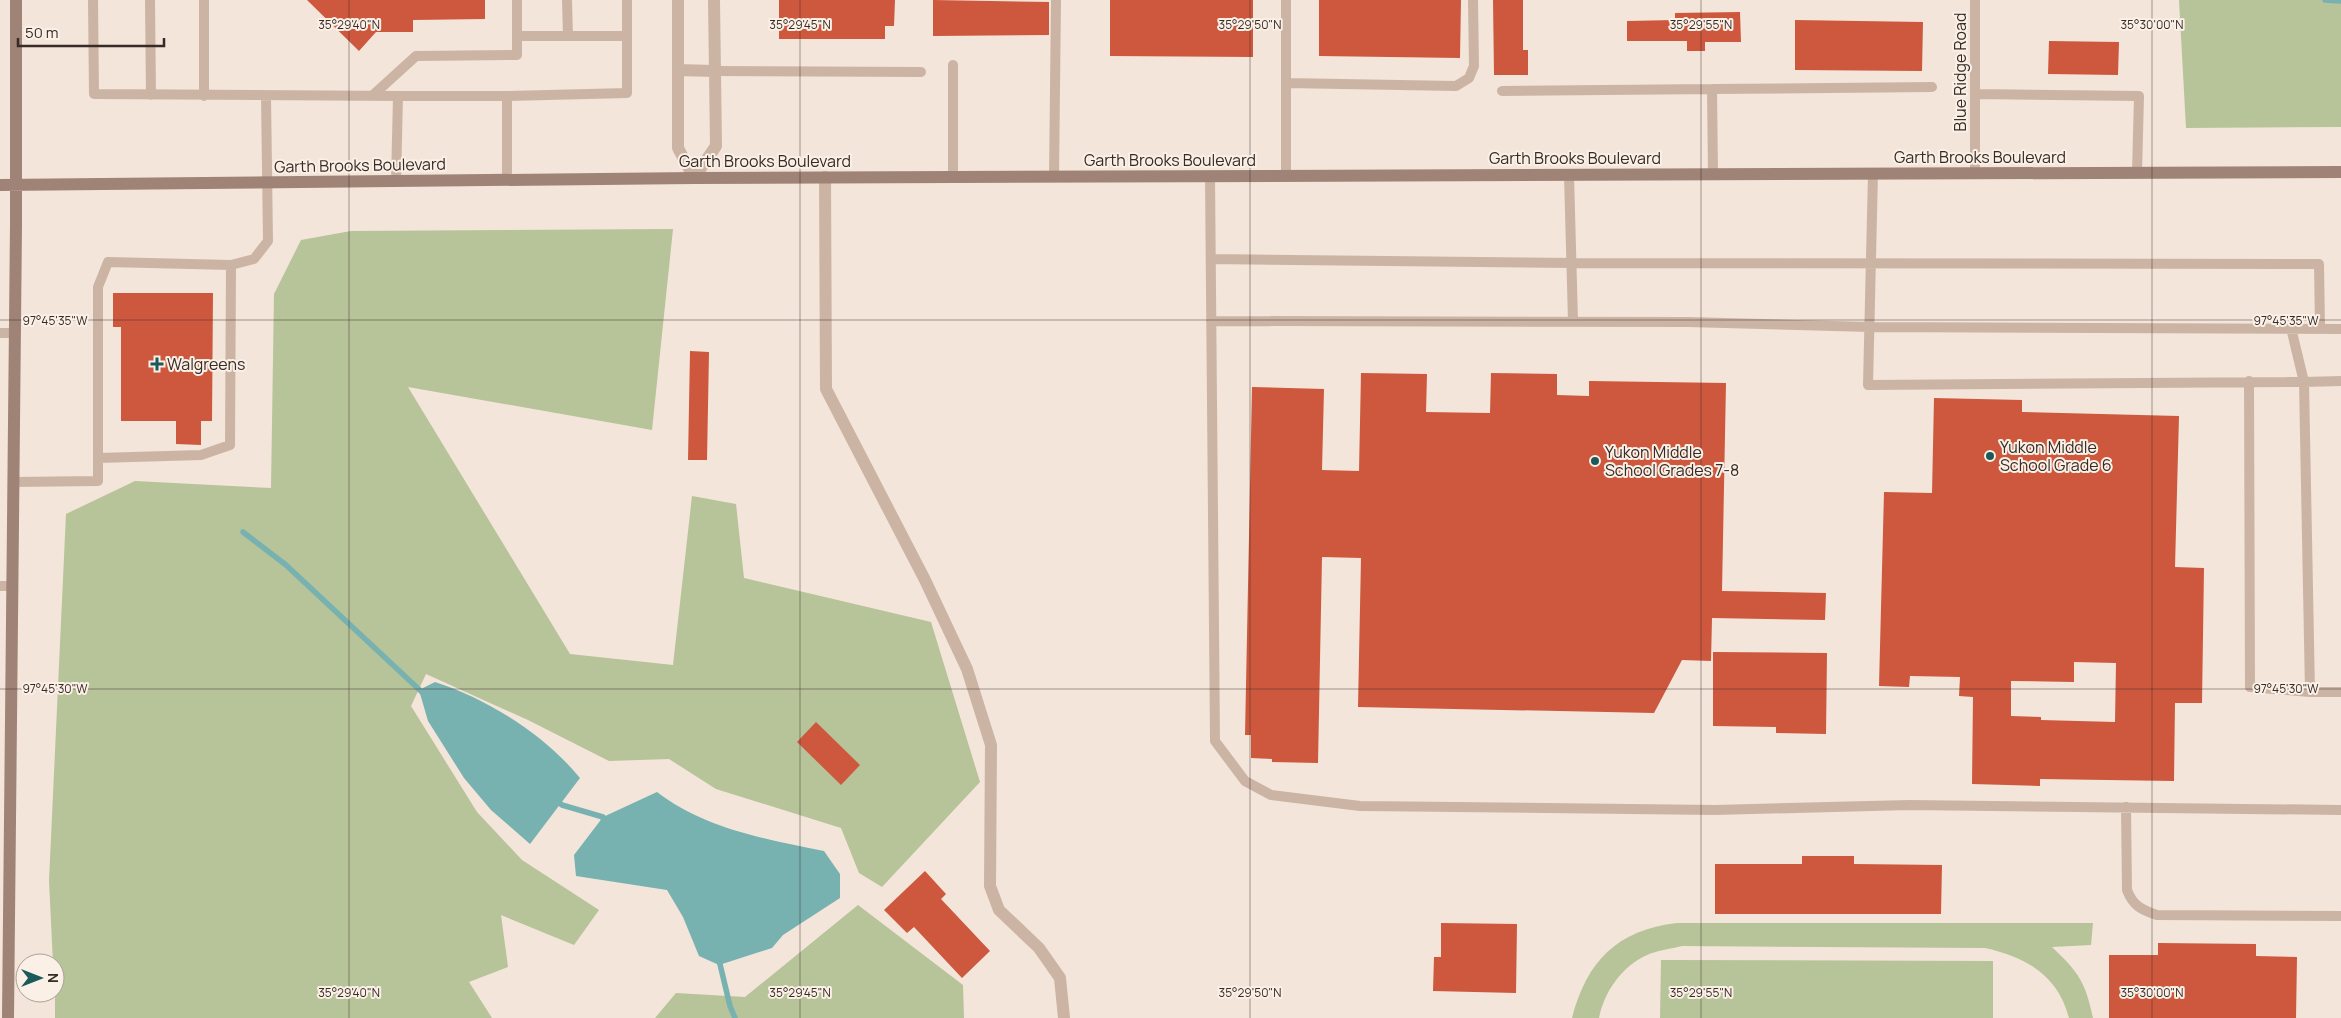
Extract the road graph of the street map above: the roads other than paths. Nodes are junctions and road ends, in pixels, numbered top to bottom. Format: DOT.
graph roads {
  1 [pos="16,0"];
  2 [pos="93,0"];
  3 [pos="150,0"];
  4 [pos="204,0"];
  5 [pos="518,0"];
  6 [pos="568,0"];
  7 [pos="626,0"];
  8 [pos="678,0"];
  9 [pos="714,0"];
  10 [pos="1056,0"];
  11 [pos="1286,0"];
  12 [pos="1473,0"];
  13 [pos="1975,0"];
  14 [pos="518,36"];
  15 [pos="568,36"];
  16 [pos="627,36"];
  17 [pos="953,65"];
  18 [pos="678,70"];
  19 [pos="715,71"];
  20 [pos="921,72"];
  21 [pos="1286,83"];
  22 [pos="1932,87"];
  23 [pos="1712,89"];
  24 [pos="1502,91"];
  25 [pos="1975,94"];
  26 [pos="151,95"];
  27 [pos="204,96"];
  28 [pos="266,96"];
  29 [pos="372,96"];
  30 [pos="398,96"];
  31 [pos="507,96"];
  32 [pos="2341,172"];
  33 [pos="1873,173"];
  34 [pos="1975,173"];
  35 [pos="2137,173"];
  36 [pos="1714,174"];
  37 [pos="1569,175"];
  38 [pos="1210,176"];
  39 [pos="1286,176"];
  40 [pos="825,177"];
  41 [pos="952,177"];
  42 [pos="1054,177"];
  43 [pos="694,178"];
  44 [pos="507,180"];
  45 [pos="396,181"];
  46 [pos="268,182"];
  47 [pos="0,184"];
  48 [pos="17,184"];
  49 [pos="1211,259"];
  50 [pos="1871,262"];
  51 [pos="1572,263"];
  52 [pos="231,265"];
  53 [pos="1212,321"];
  54 [pos="1573,322"];
  55 [pos="1870,326"];
  56 [pos="2292,328"];
  57 [pos="2320,328"];
  58 [pos="2341,328"];
  59 [pos="0,333"];
  60 [pos="15,333"];
  61 [pos="2249,381"];
  62 [pos="2341,381"];
  63 [pos="2304,382"];
  64 [pos="98,458"];
  65 [pos="13,482"];
  66 [pos="6,586"];
  67 [pos="2310,692"];
  68 [pos="2341,692"];
  69 [pos="2126,807"];
  70 [pos="2341,810"];
  71 [pos="5,814"];
  72 [pos="2341,916"];
  73 [pos="4,973"];
  74 [pos="8,1018"];
  75 [pos="1064,1018"];
  1 -- 48 [label="street"];
  2 -- 26 [label="lane"];
  3 -- 26 [label="lane"];
  4 -- 27 [label="lane"];
  5 -- 14 [label="lane"];
  6 -- 15 [label="lane"];
  7 -- 16 [label="lane"];
  8 -- 18 [label="street"];
  9 -- 19 [label="street"];
  10 -- 42 [label="lane"];
  11 -- 21 [label="lane"];
  12 -- 21 [label="lane"];
  13 -- 25 [label="lane, Blue Ridge Road"];
  14 -- 15 [label="lane"];
  14 -- 29 [label="lane"];
  15 -- 16 [label="lane"];
  16 -- 31 [label="lane"];
  17 -- 41 [label="lane"];
  18 -- 19 [label="street"];
  18 -- 43 [label="street"];
  19 -- 20 [label="lane"];
  19 -- 43 [label="street"];
  21 -- 39 [label="lane"];
  22 -- 23 [label="lane"];
  23 -- 24 [label="lane"];
  23 -- 36 [label="lane"];
  25 -- 34 [label="lane, Blue Ridge Road"];
  25 -- 35 [label="lane"];
  26 -- 27 [label="lane"];
  27 -- 28 [label="lane"];
  28 -- 29 [label="lane"];
  28 -- 46 [label="lane"];
  29 -- 30 [label="lane"];
  30 -- 31 [label="lane"];
  30 -- 45 [label="lane"];
  31 -- 44 [label="lane"];
  32 -- 35 [label="street, Garth Brooks Boulevard"];
  33 -- 34 [label="street, Garth Brooks Boulevard"];
  33 -- 36 [label="street, Garth Brooks Boulevard"];
  33 -- 50 [label="lane"];
  34 -- 35 [label="street, Garth Brooks Boulevard"];
  36 -- 37 [label="street, Garth Brooks Boulevard"];
  37 -- 39 [label="street, Garth Brooks Boulevard"];
  37 -- 51 [label="lane"];
  38 -- 39 [label="street, Garth Brooks Boulevard"];
  38 -- 42 [label="street, Garth Brooks Boulevard"];
  38 -- 49 [label="lane"];
  40 -- 41 [label="street, Garth Brooks Boulevard"];
  40 -- 43 [label="street, Garth Brooks Boulevard"];
  40 -- 75 [label="street"];
  41 -- 42 [label="street, Garth Brooks Boulevard"];
  43 -- 44 [label="street, Garth Brooks Boulevard"];
  44 -- 45 [label="street, Garth Brooks Boulevard"];
  45 -- 46 [label="street, Garth Brooks Boulevard"];
  46 -- 48 [label="street, Garth Brooks Boulevard"];
  46 -- 52 [label="lane"];
  47 -- 48 [label="street, Garth Brooks Boulevard"];
  48 -- 60 [label="street"];
  49 -- 51 [label="lane"];
  49 -- 53 [label="lane"];
  50 -- 51 [label="lane"];
  50 -- 55 [label="lane"];
  50 -- 57 [label="lane"];
  51 -- 54 [label="lane"];
  52 -- 64 [label="lane"];
  52 -- 64 [label="lane"];
  53 -- 54 [label="lane"];
  53 -- 69 [label="lane"];
  54 -- 55 [label="lane"];
  55 -- 56 [label="lane"];
  55 -- 61 [label="lane"];
  56 -- 57 [label="lane"];
  56 -- 63 [label="lane"];
  57 -- 58 [label="lane"];
  59 -- 60 [label="lane"];
  60 -- 65 [label="street"];
  61 -- 63 [label="lane"];
  61 -- 67 [label="lane"];
  62 -- 63 [label="lane"];
  63 -- 67 [label="lane"];
  64 -- 65 [label="lane"];
  65 -- 66 [label="street"];
  66 -- 71 [label="street"];
  67 -- 68 [label="lane"];
  69 -- 70 [label="lane"];
  69 -- 72 [label="lane"];
  71 -- 73 [label="street"];
  73 -- 74 [label="street"];
}
